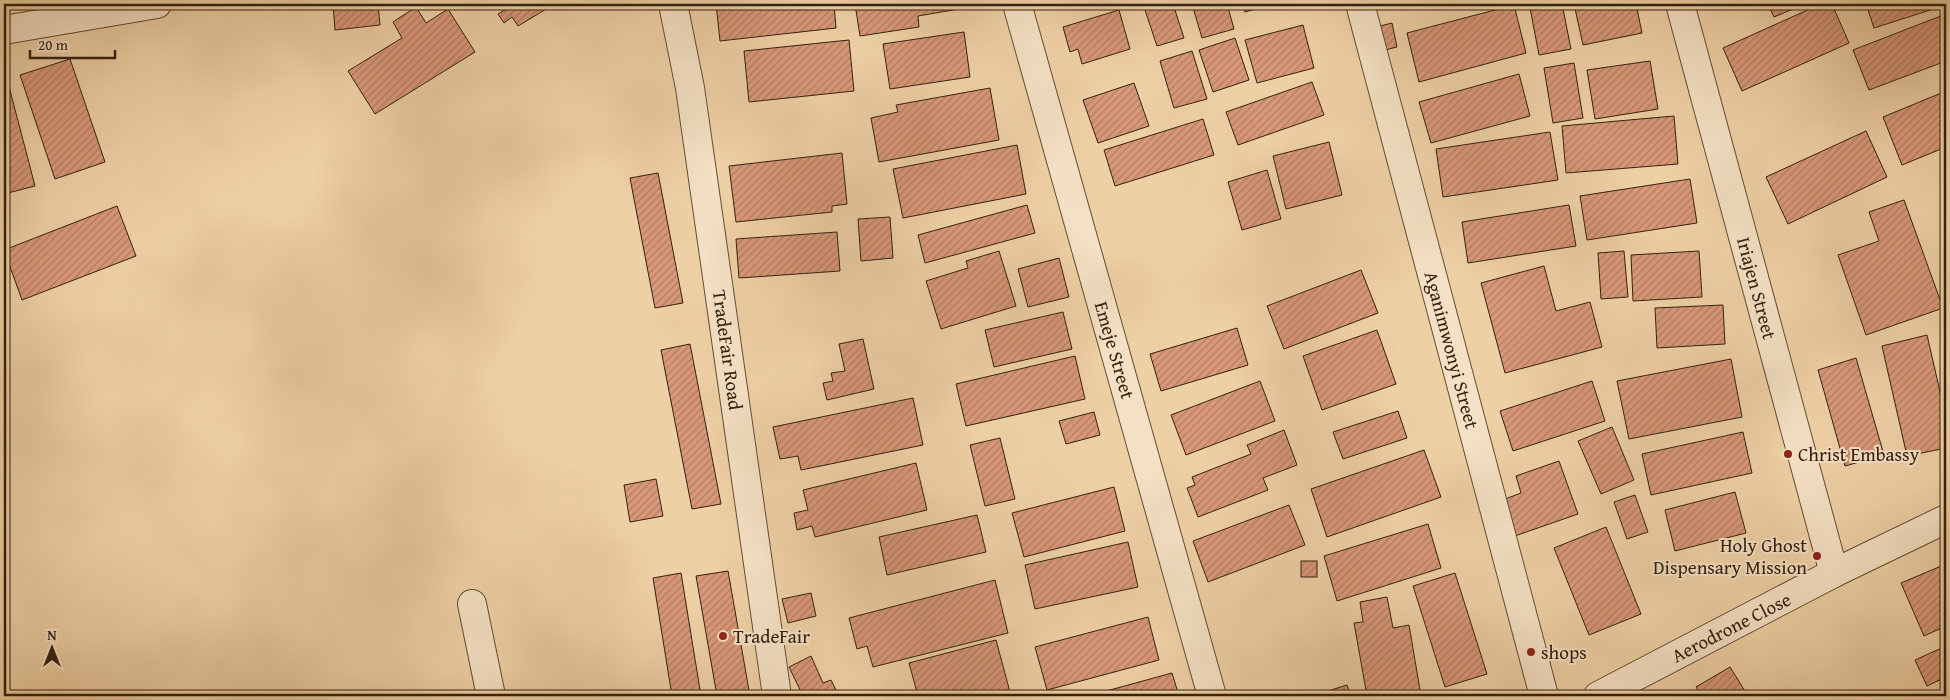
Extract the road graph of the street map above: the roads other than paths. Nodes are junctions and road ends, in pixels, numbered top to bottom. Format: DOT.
graph roads {
  1 [pos="157,4"];
  2 [pos="673,4"];
  3 [pos="1017,4"];
  4 [pos="1360,4"];
  5 [pos="1680,4"];
  6 [pos="4,30"];
  7 [pos="1946,519"];
  8 [pos="1834,573"];
  9 [pos="472,604"];
  10 [pos="491,696"];
  11 [pos="777,696"];
  12 [pos="1212,696"];
  13 [pos="1544,696"];
  14 [pos="1598,696"];
  1 -- 6 [label="street"];
  2 -- 11 [label="street, TradeFair Road"];
  3 -- 12 [label="street, Emeje Street"];
  4 -- 13 [label="street, Aganimwonyi Street"];
  5 -- 8 [label="street, Iriajen Street"];
  7 -- 8 [label="street, Aerodrone Close"];
  8 -- 14 [label="street, Aerodrone Close"];
  9 -- 10 [label="street"];
}
